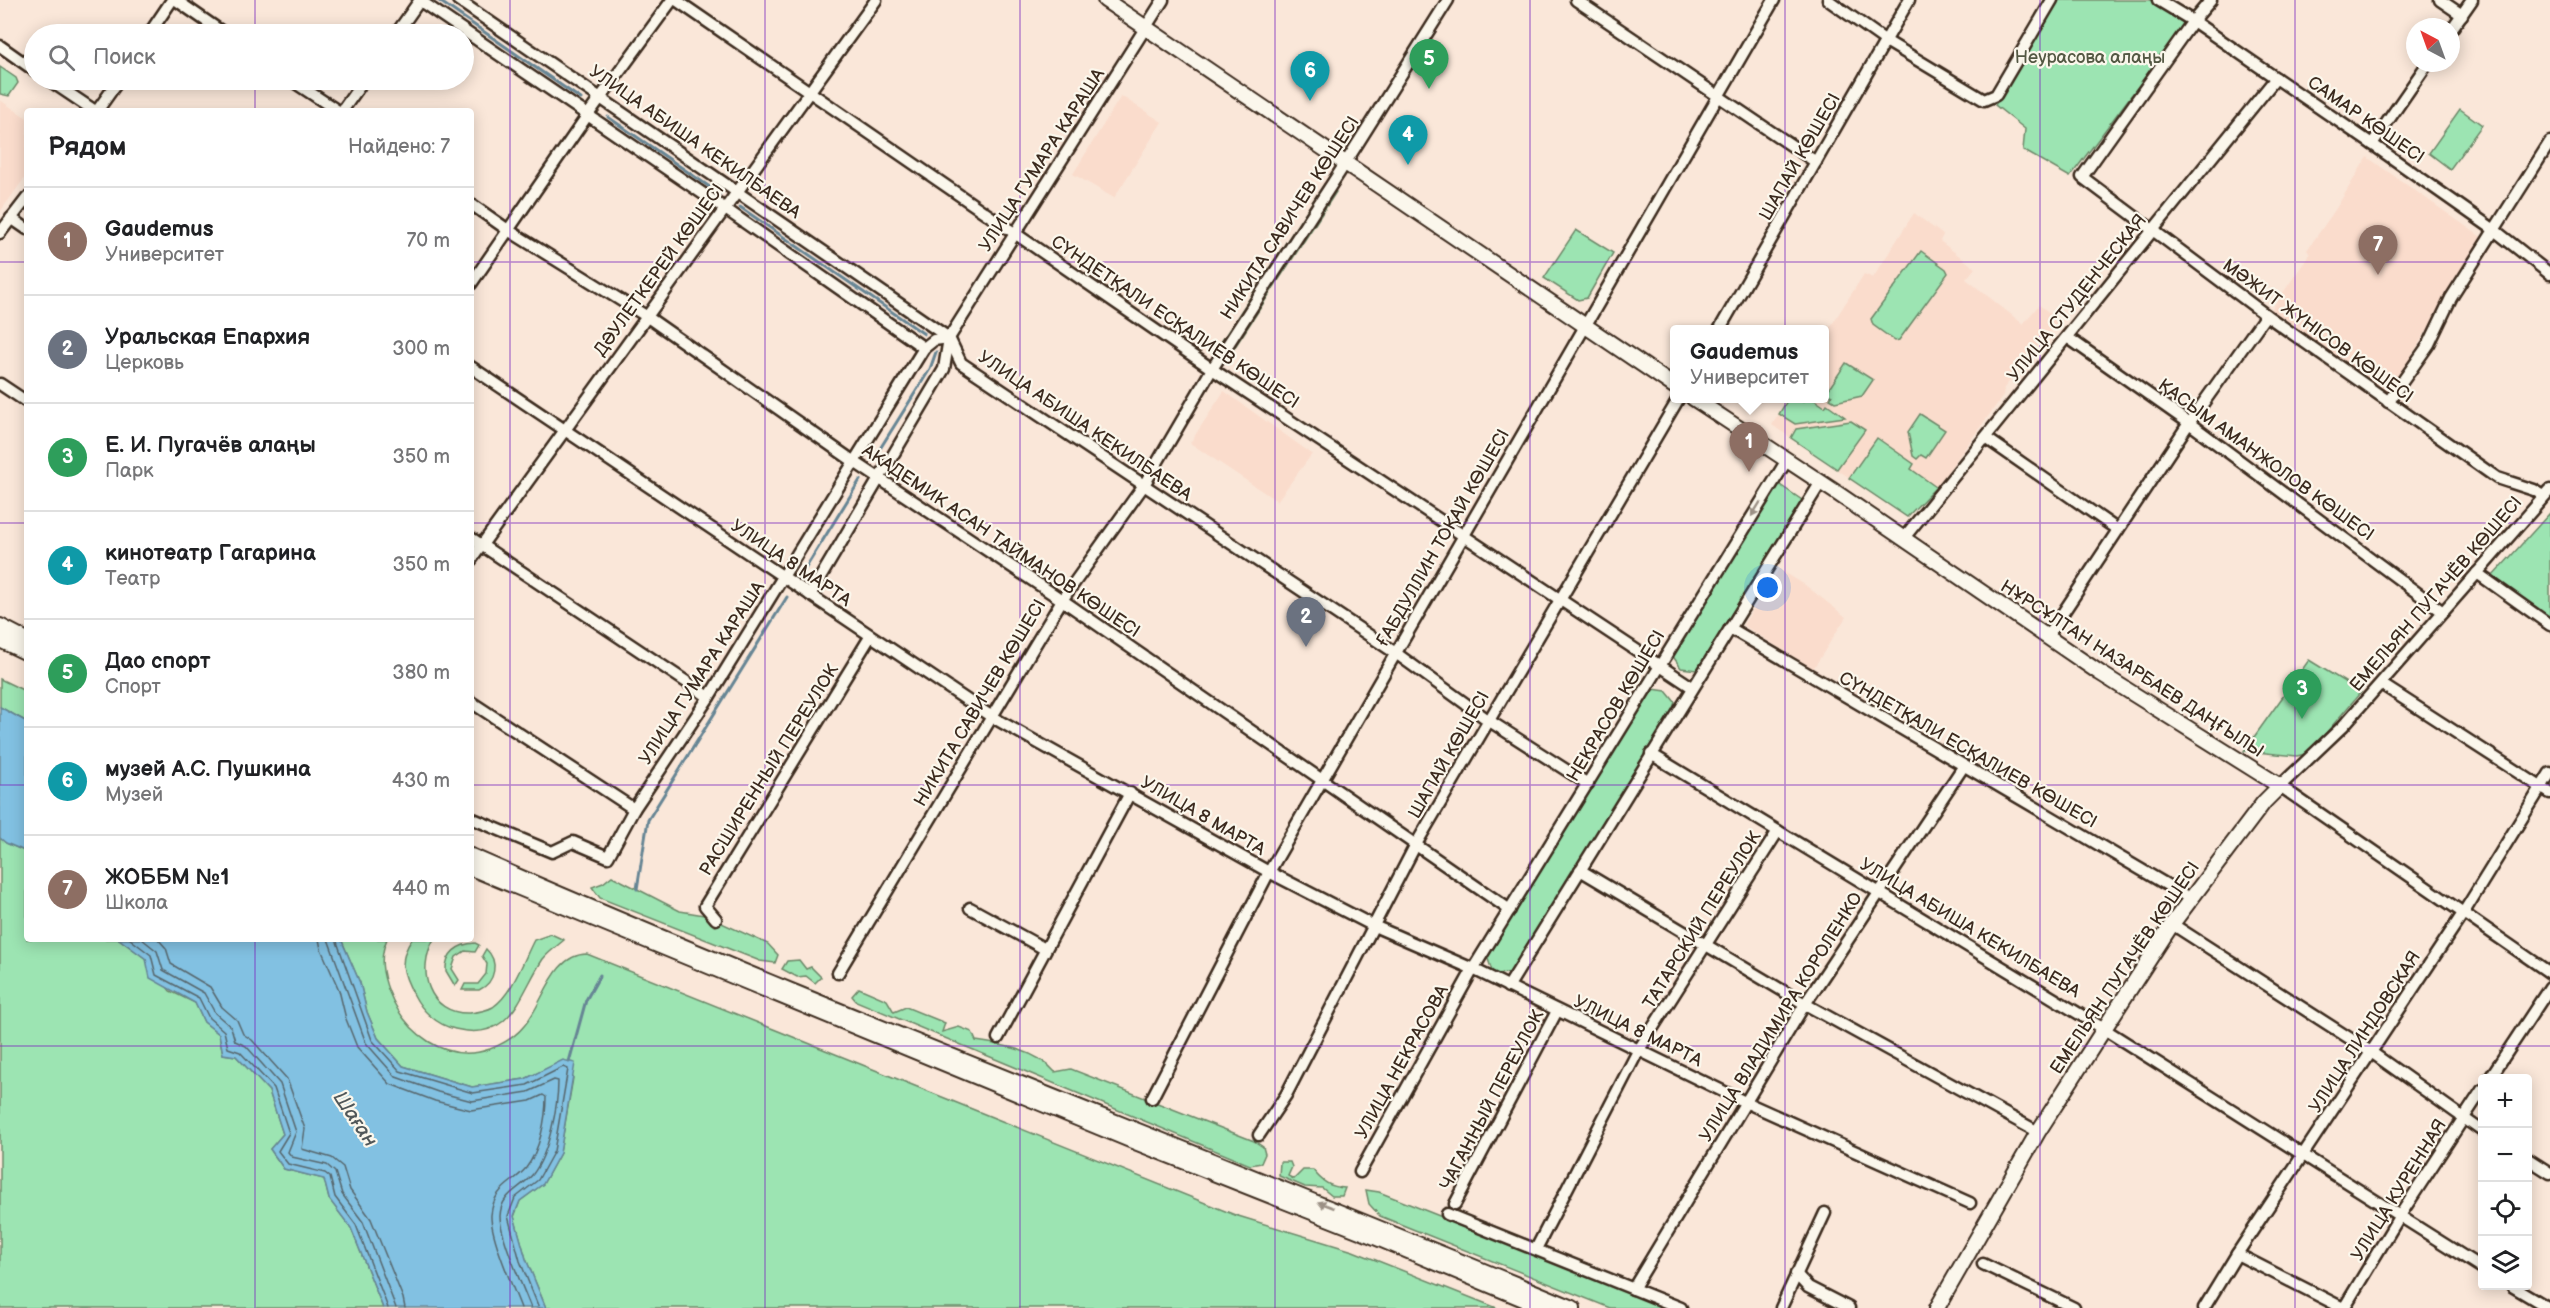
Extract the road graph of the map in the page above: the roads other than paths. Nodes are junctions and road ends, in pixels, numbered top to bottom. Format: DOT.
graph roads {
  1 [pos="174,0"];
  2 [pos="420,0"];
  3 [pos="458,0"];
  4 [pos="674,0"];
  5 [pos="876,0"];
  6 [pos="1105,0"];
  7 [pos="1163,0"];
  8 [pos="1448,0"];
  9 [pos="1576,0"];
  10 [pos="1774,0"];
  11 [pos="1828,0"];
  12 [pos="1909,0"];
  13 [pos="2052,0"];
  14 [pos="2158,0"];
  15 [pos="2211,0"];
  16 [pos="2440,0"];
  17 [pos="2472,0"];
  18 [pos="2462,15"];
  19 [pos="2460,18"];
  20 [pos="2193,21"];
  21 [pos="156,24"];
  22 [pos="210,24"];
  23 [pos="403,24"];
  24 [pos="455,24"];
  25 [pos="1146,28"];
  26 [pos="474,38"];
  27 [pos="1886,41"];
  28 [pos="0,46"];
  29 [pos="24,62"];
  30 [pos="2422,72"];
  31 [pos="2276,78"];
  32 [pos="64,90"];
  33 [pos="112,90"];
  34 [pos="307,90"];
  35 [pos="356,90"];
  36 [pos="811,92"];
  37 [pos="1718,96"];
  38 [pos="603,98"];
  39 [pos="91,108"];
  40 [pos="98,108"];
  41 [pos="335,108"];
  42 [pos="342,108"];
  43 [pos="587,116"];
  44 [pos="2550,142"];
  45 [pos="2372,144"];
  46 [pos="1816,162"];
  47 [pos="1343,167"];
  48 [pos="736,191"];
  49 [pos="24,202"];
  50 [pos="474,206"];
  51 [pos="724,208"];
  52 [pos="11,218"];
  53 [pos="24,227"];
  54 [pos="2493,229"];
  55 [pos="508,230"];
  56 [pos="2152,231"];
  57 [pos="1015,232"];
  58 [pos="0,233"];
  59 [pos="2550,274"];
  60 [pos="474,280"];
  61 [pos="2266,315"];
  62 [pos="646,316"];
  63 [pos="1722,325"];
  64 [pos="1584,326"];
  65 [pos="2067,337"];
  66 [pos="949,338"];
  67 [pos="924,348"];
  68 [pos="474,369"];
  69 [pos="1212,369"];
  70 [pos="1670,383"];
  71 [pos="0,384"];
  72 [pos="24,400"];
  73 [pos="2388,402"];
  74 [pos="1677,403"];
  75 [pos="1699,403"];
  76 [pos="2189,423"];
  77 [pos="564,430"];
  78 [pos="1986,438"];
  79 [pos="1787,460"];
  80 [pos="852,461"];
  81 [pos="879,479"];
  82 [pos="1821,482"];
  83 [pos="1144,485"];
  84 [pos="2547,493"];
  85 [pos="2118,530"];
  86 [pos="1462,537"];
  87 [pos="1903,539"];
  88 [pos="474,540"];
  89 [pos="481,546"];
  90 [pos="474,556"];
  91 [pos="2477,573"];
  92 [pos="783,577"];
  93 [pos="810,595"];
  94 [pos="1062,600"];
  95 [pos="1561,600"];
  96 [pos="2443,612"];
  97 [pos="2550,625"];
  98 [pos="0,626"];
  99 [pos="1730,628"];
  100 [pos="870,637"];
  101 [pos="2047,637"];
  102 [pos="24,638"];
  103 [pos="0,640"];
  104 [pos="24,652"];
  105 [pos="1397,654"];
  106 [pos="1660,665"];
  107 [pos="2381,684"];
  108 [pos="1692,687"];
  109 [pos="709,697"];
  110 [pos="474,704"];
  111 [pos="992,717"];
  112 [pos="1488,720"];
  113 [pos="1652,754"];
  114 [pos="1963,767"];
  115 [pos="2550,773"];
  116 [pos="1323,782"];
  117 [pos="1588,784"];
  118 [pos="2280,786"];
  119 [pos="2546,790"];
  120 [pos="1130,794"];
  121 [pos="634,809"];
  122 [pos="474,819"];
  123 [pos="1778,831"];
  124 [pos="1415,846"];
  125 [pos="474,857"];
  126 [pos="474,869"];
  127 [pos="1580,870"];
  128 [pos="1269,872"];
  129 [pos="1880,892"];
  130 [pos="2191,899"];
  131 [pos="970,908"];
  132 [pos="1510,910"];
  133 [pos="2464,912"];
  134 [pos="716,919"];
  135 [pos="2172,924"];
  136 [pos="1374,926"];
  137 [pos="1705,945"];
  138 [pos="1045,949"];
  139 [pos="1473,969"];
  140 [pos="838,973"];
  141 [pos="2550,973"];
  142 [pos="1508,987"];
  143 [pos="2550,987"];
  144 [pos="1804,1004"];
  145 [pos="1557,1011"];
  146 [pos="2104,1029"];
  147 [pos="998,1038"];
  148 [pos="1638,1051"];
  149 [pos="2371,1052"];
  150 [pos="2493,1074"];
  151 [pos="2478,1096"];
  152 [pos="1152,1098"];
  153 [pos="1745,1102"];
  154 [pos="2463,1119"];
  155 [pos="2478,1128"];
  156 [pos="2038,1132"];
  157 [pos="1259,1135"];
  158 [pos="2303,1156"];
  159 [pos="2532,1162"];
  160 [pos="1360,1172"];
  161 [pos="2550,1173"];
  162 [pos="1970,1203"];
  163 [pos="1455,1204"];
  164 [pos="1825,1213"];
  165 [pos="1447,1214"];
  166 [pos="2399,1218"];
  167 [pos="1536,1249"];
  168 [pos="2237,1254"];
  169 [pos="1983,1264"];
  170 [pos="2478,1266"];
  171 [pos="1796,1274"];
  172 [pos="1633,1289"];
  173 [pos="2519,1290"];
  174 [pos="1545,1308"];
  175 [pos="1574,1308"];
  176 [pos="1681,1308"];
  177 [pos="1781,1308"];
  178 [pos="1849,1308"];
  179 [pos="1937,1308"];
  180 [pos="2074,1308"];
  181 [pos="2204,1308"];
  182 [pos="2344,1308"];
  183 [pos="2549,1308"];
  1 -- 21 [label="street"];
  1 -- 22 [label="street"];
  2 -- 23 [label="street"];
  2 -- 24 [label="street, УЛИЦА АБИША КЕКИЛБАЕВА"];
  3 -- 38 [label="street, УЛИЦА АБИША КЕКИЛБАЕВА"];
  4 -- 36 [label="street, СҮНДЕТҚАЛИ ЕСҚАЛИЕВ КӨШЕСІ"];
  4 -- 38 [label="street"];
  5 -- 36 [label="street, ДӘУЛЕТКЕРЕЙ КӨШЕСІ"];
  6 -- 25 [label="main road"];
  7 -- 25 [label="street, УЛИЦА ГУМАРА КАРАША"];
  8 -- 47 [label="street, НИКИТА САВИЧЕВ КӨШЕСІ"];
  9 -- 37 [label="street"];
  10 -- 37 [label="street, ҒАБДУЛЛИН ТОҚАЙ КӨШЕСІ"];
  11 -- 27 [label="street"];
  12 -- 27 [label="street, ШАПАЙ КӨШЕСІ"];
  13 -- 27 [label="street"];
  14 -- 20 [label="street, САМАР КӨШЕСІ"];
  15 -- 20 [label="street"];
  16 -- 18 [label="street"];
  17 -- 18 [label="street"];
  18 -- 19 [label="street"];
  20 -- 31 [label="street, САМАР КӨШЕСІ"];
  20 -- 56 [label="street, МӘЖИТ ЖҮНІСОВ КӨШЕСІ"];
  25 -- 47 [label="main road"];
  25 -- 57 [label="street, УЛИЦА ГУМАРА КАРАША"];
  26 -- 43 [label="street, УЛИЦА АБИША КЕКИЛБАЕВА"];
  27 -- 46 [label="street, ШАПАЙ КӨШЕСІ"];
  28 -- 29 [label="street"];
  30 -- 45 [label="street"];
  31 -- 45 [label="street, САМАР КӨШЕСІ"];
  31 -- 56 [label="street, УЛИЦА СТУДЕНЧЕСКАЯ"];
  32 -- 39 [label="street"];
  33 -- 40 [label="street"];
  34 -- 41 [label="street"];
  35 -- 42 [label="street"];
  36 -- 48 [label="street, ДӘУЛЕТКЕРЕЙ КӨШЕСІ"];
  36 -- 57 [label="street, СҮНДЕТҚАЛИ ЕСҚАЛИЕВ КӨШЕСІ"];
  37 -- 46 [label="street"];
  37 -- 64 [label="street, ҒАБДУЛЛИН ТОҚАЙ КӨШЕСІ"];
  38 -- 43 [label="street"];
  38 -- 48 [label="street, УЛИЦА АБИША КЕКИЛБАЕВА"];
  43 -- 51 [label="street, УЛИЦА АБИША КЕКИЛБАЕВА"];
  43 -- 55 [label="street"];
  44 -- 54 [label="street"];
  45 -- 54 [label="street, САМАР КӨШЕСІ"];
  46 -- 63 [label="street, ШАПАЙ КӨШЕСІ"];
  47 -- 64 [label="main road"];
  47 -- 69 [label="street, НИКИТА САВИЧЕВ КӨШЕСІ"];
  48 -- 51 [label="street, ДӘУЛЕТКЕРЕЙ КӨШЕСІ"];
  48 -- 66 [label="street, УЛИЦА АБИША КЕКИЛБАЕВА"];
  49 -- 52 [label="street"];
  50 -- 55 [label="street, АКАДЕМИК АСАН ТАЙМАНОВ КӨШЕСІ"];
  51 -- 62 [label="street, ДӘУЛЕТКЕРЕЙ КӨШЕСІ"];
  51 -- 67 [label="street, УЛИЦА АБИША КЕКИЛБАЕВА"];
  52 -- 53 [label="street"];
  52 -- 58 [label="street"];
  54 -- 59 [label="street, САМАР КӨШЕСІ"];
  54 -- 73 [label="street"];
  55 -- 60 [label="street"];
  55 -- 62 [label="street, АКАДЕМИК АСАН ТАЙМАНОВ КӨШЕСІ"];
  56 -- 61 [label="street, МӘЖИТ ЖҮНІСОВ КӨШЕСІ"];
  56 -- 65 [label="street, УЛИЦА СТУДЕНЧЕСКАЯ"];
  57 -- 66 [label="street, УЛИЦА ГУМАРА КАРАША"];
  57 -- 69 [label="street, СҮНДЕТҚАЛИ ЕСҚАЛИЕВ КӨШЕСІ"];
  61 -- 73 [label="street, МӘЖИТ ЖҮНІСОВ КӨШЕСІ"];
  61 -- 76 [label="street"];
  62 -- 77 [label="street, ДӘУЛЕТКЕРЕЙ КӨШЕСІ"];
  62 -- 80 [label="street, АКАДЕМИК АСАН ТАЙМАНОВ КӨШЕСІ"];
  64 -- 70 [label="main road"];
  64 -- 86 [label="street, ҒАБДУЛЛИН ТОҚАЙ КӨШЕСІ"];
  65 -- 76 [label="street, ҚАСЫМ АМАНЖОЛОВ КӨШЕСІ"];
  65 -- 78 [label="street, УЛИЦА СТУДЕНЧЕСКАЯ"];
  66 -- 67 [label="street"];
  66 -- 81 [label="street, УЛИЦА ГУМАРА КАРАША"];
  66 -- 83 [label="street, УЛИЦА АБИША КЕКИЛБАЕВА"];
  67 -- 80 [label="street, УЛИЦА ГУМАРА КАРАША"];
  68 -- 77 [label="street, УЛИЦА 8 МАРТА"];
  69 -- 83 [label="street, НИКИТА САВИЧЕВ КӨШЕСІ"];
  69 -- 86 [label="street, СҮНДЕТҚАЛИ ЕСҚАЛИЕВ КӨШЕСІ"];
  71 -- 72 [label="street"];
  73 -- 84 [label="street, МӘЖИТ ЖҮНІСОВ КӨШЕСІ"];
  74 -- 95 [label="street, ШАПАЙ КӨШЕСІ"];
  75 -- 79 [label="main road, НҰРСҰЛТАН НАЗАРБАЕВ ДАҢҒЫЛЫ"];
  76 -- 85 [label="street"];
  76 -- 96 [label="street, ҚАСЫМ АМАНЖОЛОВ КӨШЕСІ"];
  77 -- 89 [label="street, ДӘУЛЕТКЕРЕЙ КӨШЕСІ"];
  77 -- 92 [label="street, УЛИЦА 8 МАРТА"];
  78 -- 85 [label="street"];
  78 -- 87 [label="street, УЛИЦА СТУДЕНЧЕСКАЯ"];
  79 -- 82 [label="main road, НҰРСҰЛТАН НАЗАРБАЕВ ДАҢҒЫЛЫ"];
  79 -- 106 [label="street, НЕКРАСОВ КӨШЕСІ, one-way"];
  80 -- 81 [label="street, АКАДЕМИК АСАН ТАЙМАНОВ КӨШЕСІ"];
  80 -- 92 [label="street, УЛИЦА ГУМАРА КАРАША"];
  81 -- 93 [label="street, УЛИЦА ГУМАРА КАРАША"];
  81 -- 94 [label="street, АКАДЕМИК АСАН ТАЙМАНОВ КӨШЕСІ"];
  82 -- 87 [label="main road, НҰРСҰЛТАН НАЗАРБАЕВ ДАҢҒЫЛЫ"];
  82 -- 99 [label="street"];
  83 -- 94 [label="street, НИКИТА САВИЧЕВ КӨШЕСІ"];
  83 -- 105 [label="street, УЛИЦА АБИША КЕКИЛБАЕВА"];
  84 -- 91 [label="street, ЕМЕЛЬЯН ПУГАЧЁВ КӨШЕСІ"];
  85 -- 101 [label="street"];
  86 -- 95 [label="street, СҮНДЕТҚАЛИ ЕСҚАЛИЕВ КӨШЕСІ"];
  86 -- 105 [label="street, ҒАБДУЛЛИН ТОҚАЙ КӨШЕСІ"];
  87 -- 101 [label="main road, НҰРСҰЛТАН НАЗАРБАЕВ ДАҢҒЫЛЫ"];
  88 -- 89 [label="street"];
  89 -- 90 [label="street, ДӘУЛЕТКЕРЕЙ КӨШЕСІ"];
  89 -- 109 [label="street"];
  91 -- 96 [label="street, ЕМЕЛЬЯН ПУГАЧЁВ КӨШЕСІ"];
  91 -- 97 [label="street"];
  92 -- 93 [label="street, УЛИЦА 8 МАРТА"];
  92 -- 109 [label="street, УЛИЦА ГУМАРА КАРАША"];
  93 -- 100 [label="street, УЛИЦА 8 МАРТА"];
  94 -- 111 [label="street, НИКИТА САВИЧЕВ КӨШЕСІ"];
  94 -- 116 [label="street, АКАДЕМИК АСАН ТАЙМАНОВ КӨШЕСІ"];
  95 -- 106 [label="street, СҮНДЕТҚАЛИ ЕСҚАЛИЕВ КӨШЕСІ"];
  95 -- 112 [label="street, ШАПАЙ КӨШЕСІ"];
  96 -- 107 [label="street, ЕМЕЛЬЯН ПУГАЧЁВ КӨШЕСІ"];
  98 -- 102 [label="main road"];
  99 -- 108 [label="street"];
  99 -- 114 [label="street, СҮНДЕТҚАЛИ ЕСҚАЛИЕВ КӨШЕСІ"];
  100 -- 111 [label="street, УЛИЦА 8 МАРТА"];
  100 -- 134 [label="street, РАСШИРЕННЫЙ ПЕРЕУЛОК"];
  101 -- 118 [label="main road, НҰРСҰЛТАН НАЗАРБАЕВ ДАҢҒЫЛЫ"];
  103 -- 104 [label="main road"];
  105 -- 112 [label="street, УЛИЦА АБИША КЕКИЛБАЕВА"];
  105 -- 116 [label="street, ҒАБДУЛЛИН ТОҚАЙ КӨШЕСІ"];
  106 -- 108 [label="street, СҮНДЕТҚАЛИ ЕСҚАЛИЕВ КӨШЕСІ"];
  106 -- 117 [label="street, НЕКРАСОВ КӨШЕСІ"];
  107 -- 118 [label="street, ЕМЕЛЬЯН ПУГАЧЁВ КӨШЕСІ"];
  107 -- 119 [label="street"];
  108 -- 113 [label="street"];
  109 -- 121 [label="street, УЛИЦА ГУМАРА КАРАША"];
  110 -- 121 [label="street"];
  111 -- 120 [label="street, УЛИЦА 8 МАРТА"];
  111 -- 140 [label="street, НИКИТА САВИЧЕВ КӨШЕСІ"];
  112 -- 117 [label="street, УЛИЦА АБИША КЕКИЛБАЕВА"];
  112 -- 124 [label="street, ШАПАЙ КӨШЕСІ"];
  113 -- 123 [label="street, УЛИЦА АБИША КЕКИЛБАЕВА"];
  113 -- 127 [label="street"];
  114 -- 129 [label="street, УЛИЦА ВЛАДИМИРА КОРОЛЕНКО"];
  114 -- 130 [label="street, СҮНДЕТҚАЛИ ЕСҚАЛИЕВ КӨШЕСІ"];
  115 -- 119 [label="street, УЛИЦА ЛИНДОВСКАЯ"];
  116 -- 124 [label="street, АКАДЕМИК АСАН ТАЙМАНОВ КӨШЕСІ"];
  116 -- 128 [label="street, ҒАБДУЛЛИН ТОҚАЙ КӨШЕСІ"];
  117 -- 132 [label="street, НЕКРАСОВ КӨШЕСІ"];
  118 -- 130 [label="main road, ЕМЕЛЬЯН ПУГАЧЁВ КӨШЕСІ"];
  118 -- 133 [label="street, НҰРСҰЛТАН НАЗАРБАЕВ ДАҢҒЫЛЫ"];
  119 -- 133 [label="street, УЛИЦА ЛИНДОВСКАЯ"];
  120 -- 128 [label="street, УЛИЦА 8 МАРТА"];
  120 -- 138 [label="street"];
  121 -- 122 [label="street, УЛИЦА ГУМАРА КАРАША"];
  123 -- 129 [label="street, УЛИЦА АБИША КЕКИЛБАЕВА"];
  123 -- 137 [label="street, ТАТАРСКИЙ ПЕРЕУЛОК"];
  124 -- 132 [label="street, АКАДЕМИК АСАН ТАЙМАНОВ КӨШЕСІ"];
  124 -- 136 [label="street, ШАПАЙ КӨШЕСІ"];
  175 -- 125 [label="main road, one-way"];
  126 -- 174 [label="main road"];
  127 -- 137 [label="street"];
  127 -- 142 [label="street"];
  128 -- 136 [label="street, УЛИЦА 8 МАРТА"];
  128 -- 152 [label="street, ҒАБДУЛЛИН ТОҚАЙ КӨШЕСІ"];
  129 -- 144 [label="street, УЛИЦА ВЛАДИМИРА КОРОЛЕНКО"];
  129 -- 146 [label="street, УЛИЦА АБИША КЕКИЛБАЕВА"];
  130 -- 135 [label="main road, ЕМЕЛЬЯН ПУГАЧЁВ КӨШЕСІ"];
  131 -- 138 [label="street"];
  132 -- 139 [label="street, НЕКРАСОВ КӨШЕСІ"];
  133 -- 141 [label="street, НҰРСҰЛТАН НАЗАРБАЕВ ДАҢҒЫЛЫ"];
  133 -- 149 [label="street, УЛИЦА ЛИНДОВСКАЯ"];
  135 -- 146 [label="main road, ЕМЕЛЬЯН ПУГАЧЁВ КӨШЕСІ"];
  135 -- 149 [label="street"];
  136 -- 139 [label="street, УЛИЦА 8 МАРТА"];
  136 -- 157 [label="street, ШАПАЙ КӨШЕСІ"];
  137 -- 144 [label="street"];
  137 -- 148 [label="street, ТАТАРСКИЙ ПЕРЕУЛОК"];
  138 -- 147 [label="street"];
  139 -- 142 [label="street, УЛИЦА 8 МАРТА"];
  139 -- 160 [label="street, УЛИЦА НЕКРАСОВА"];
  142 -- 145 [label="street, УЛИЦА 8 МАРТА"];
  143 -- 150 [label="street"];
  144 -- 153 [label="street, УЛИЦА ВЛАДИМИРА КОРОЛЕНКО"];
  144 -- 156 [label="street"];
  145 -- 148 [label="street, УЛИЦА 8 МАРТА"];
  145 -- 163 [label="street, ЧАГАННЫЙ ПЕРЕУЛОК"];
  146 -- 156 [label="main road, ЕМЕЛЬЯН ПУГАЧЁВ КӨШЕСІ"];
  146 -- 158 [label="street, УЛИЦА АБИША КЕКИЛБАЕВА"];
  148 -- 153 [label="street, УЛИЦА 8 МАРТА"];
  148 -- 167 [label="street, ТАТАРСКИЙ ПЕРЕУЛОК"];
  149 -- 154 [label="street"];
  149 -- 158 [label="street, УЛИЦА ЛИНДОВСКАЯ"];
  151 -- 154 [label="street, УЛИЦА КУРЕННАЯ"];
  153 -- 162 [label="street, УЛИЦА 8 МАРТА"];
  153 -- 172 [label="street, УЛИЦА ВЛАДИМИРА КОРОЛЕНКО"];
  154 -- 155 [label="street"];
  154 -- 166 [label="street, УЛИЦА КУРЕННАЯ"];
  156 -- 179 [label="main road, ЕМЕЛЬЯН ПУГАЧЁВ КӨШЕСІ"];
  158 -- 166 [label="street, УЛИЦА АБИША КЕКИЛБАЕВА"];
  158 -- 168 [label="street, УЛИЦА ЛИНДОВСКАЯ"];
  159 -- 161 [label="street"];
  164 -- 171 [label="street"];
  165 -- 167 [label="street"];
  166 -- 170 [label="street, УЛИЦА АБИША КЕКИЛБАЕВА"];
  166 -- 182 [label="street, УЛИЦА КУРЕННАЯ"];
  167 -- 172 [label="street"];
  168 -- 181 [label="street, УЛИЦА ЛИНДОВСКАЯ"];
  168 -- 182 [label="street"];
  169 -- 180 [label="street"];
  171 -- 177 [label="street"];
  171 -- 178 [label="street"];
  172 -- 176 [label="street"];
  173 -- 183 [label="street"];
}
